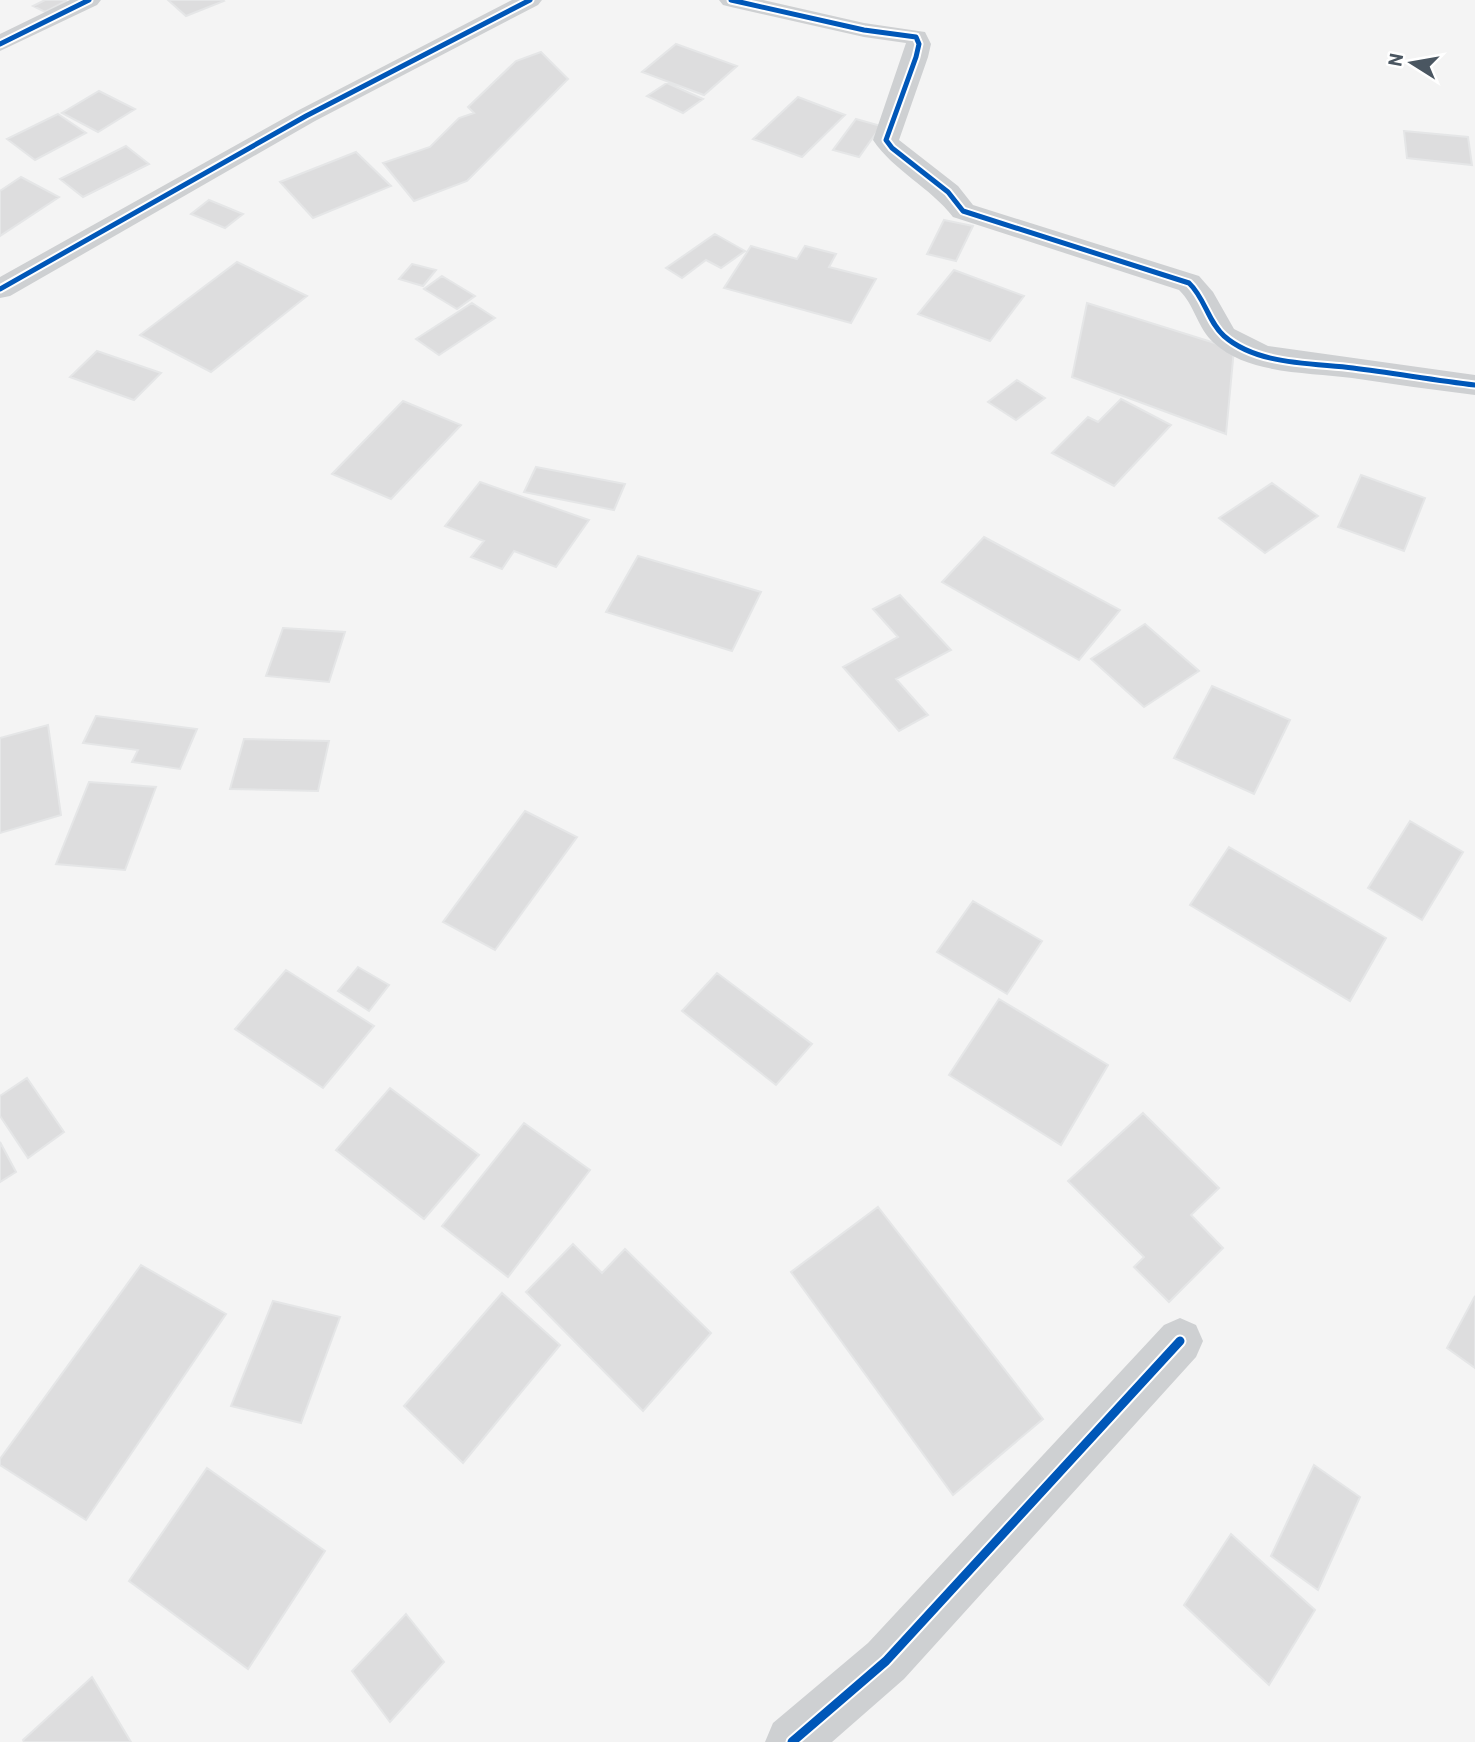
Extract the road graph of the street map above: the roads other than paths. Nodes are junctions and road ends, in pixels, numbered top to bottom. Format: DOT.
graph roads {
  1 [pos="89,0"];
  2 [pos="530,0"];
  3 [pos="731,0"];
  4 [pos="0,44"];
  5 [pos="0,289"];
  6 [pos="1475,385"];
  7 [pos="1180,1341"];
  8 [pos="792,1742"];
  1 -- 4 [label="street"];
  2 -- 5 [label="street"];
  3 -- 6 [label="street"];
  7 -- 8 [label="street"];
}
